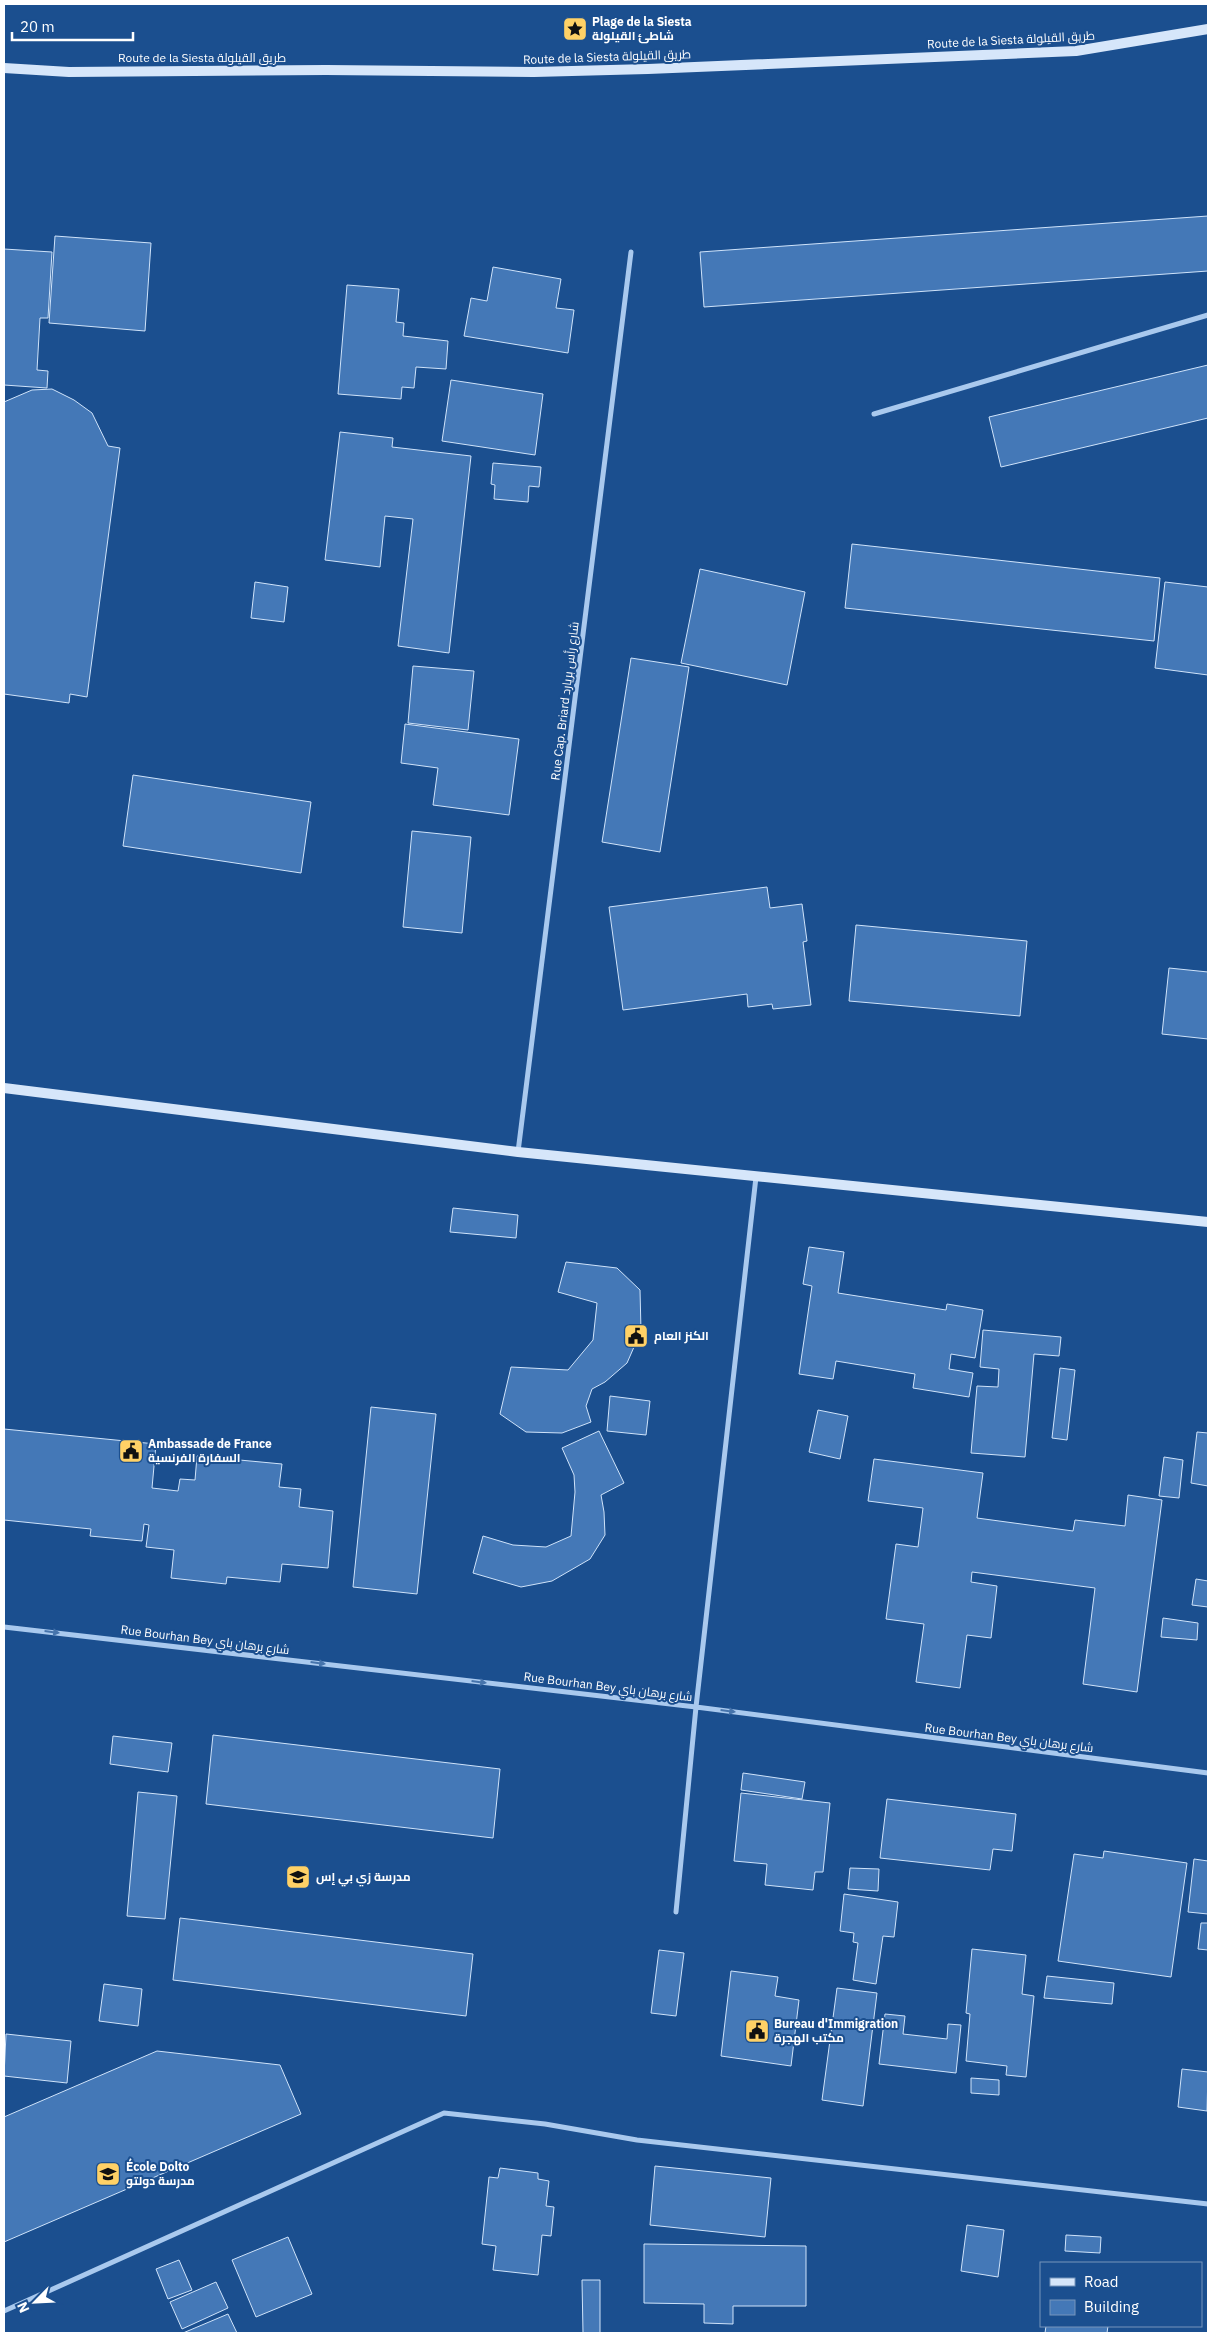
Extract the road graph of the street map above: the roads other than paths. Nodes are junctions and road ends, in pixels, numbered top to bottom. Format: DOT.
graph roads {
  1 [pos="1208,29"];
  2 [pos="4,68"];
  3 [pos="631,252"];
  4 [pos="1208,315"];
  5 [pos="874,414"];
  6 [pos="4,1088"];
  7 [pos="518,1152"];
  8 [pos="756,1177"];
  9 [pos="1208,1222"];
  10 [pos="4,1627"];
  11 [pos="696,1707"];
  12 [pos="1208,1774"];
  13 [pos="676,1912"];
  14 [pos="1208,2204"];
  15 [pos="4,2311"];
  1 -- 2 [label="main road, Route de la Siesta طريق القيلولة"];
  3 -- 7 [label="street, Rue Cap. Briard شارع رأس بريارد"];
  4 -- 5 [label="street"];
  6 -- 7 [label="main road"];
  7 -- 8 [label="main road"];
  8 -- 9 [label="main road"];
  8 -- 11 [label="street"];
  10 -- 11 [label="street, Rue Bourhan Bey شارع برهان باي, one-way"];
  11 -- 12 [label="street, Rue Bourhan Bey شارع برهان باي, one-way"];
  11 -- 13 [label="street"];
  14 -- 15 [label="street"];
}
